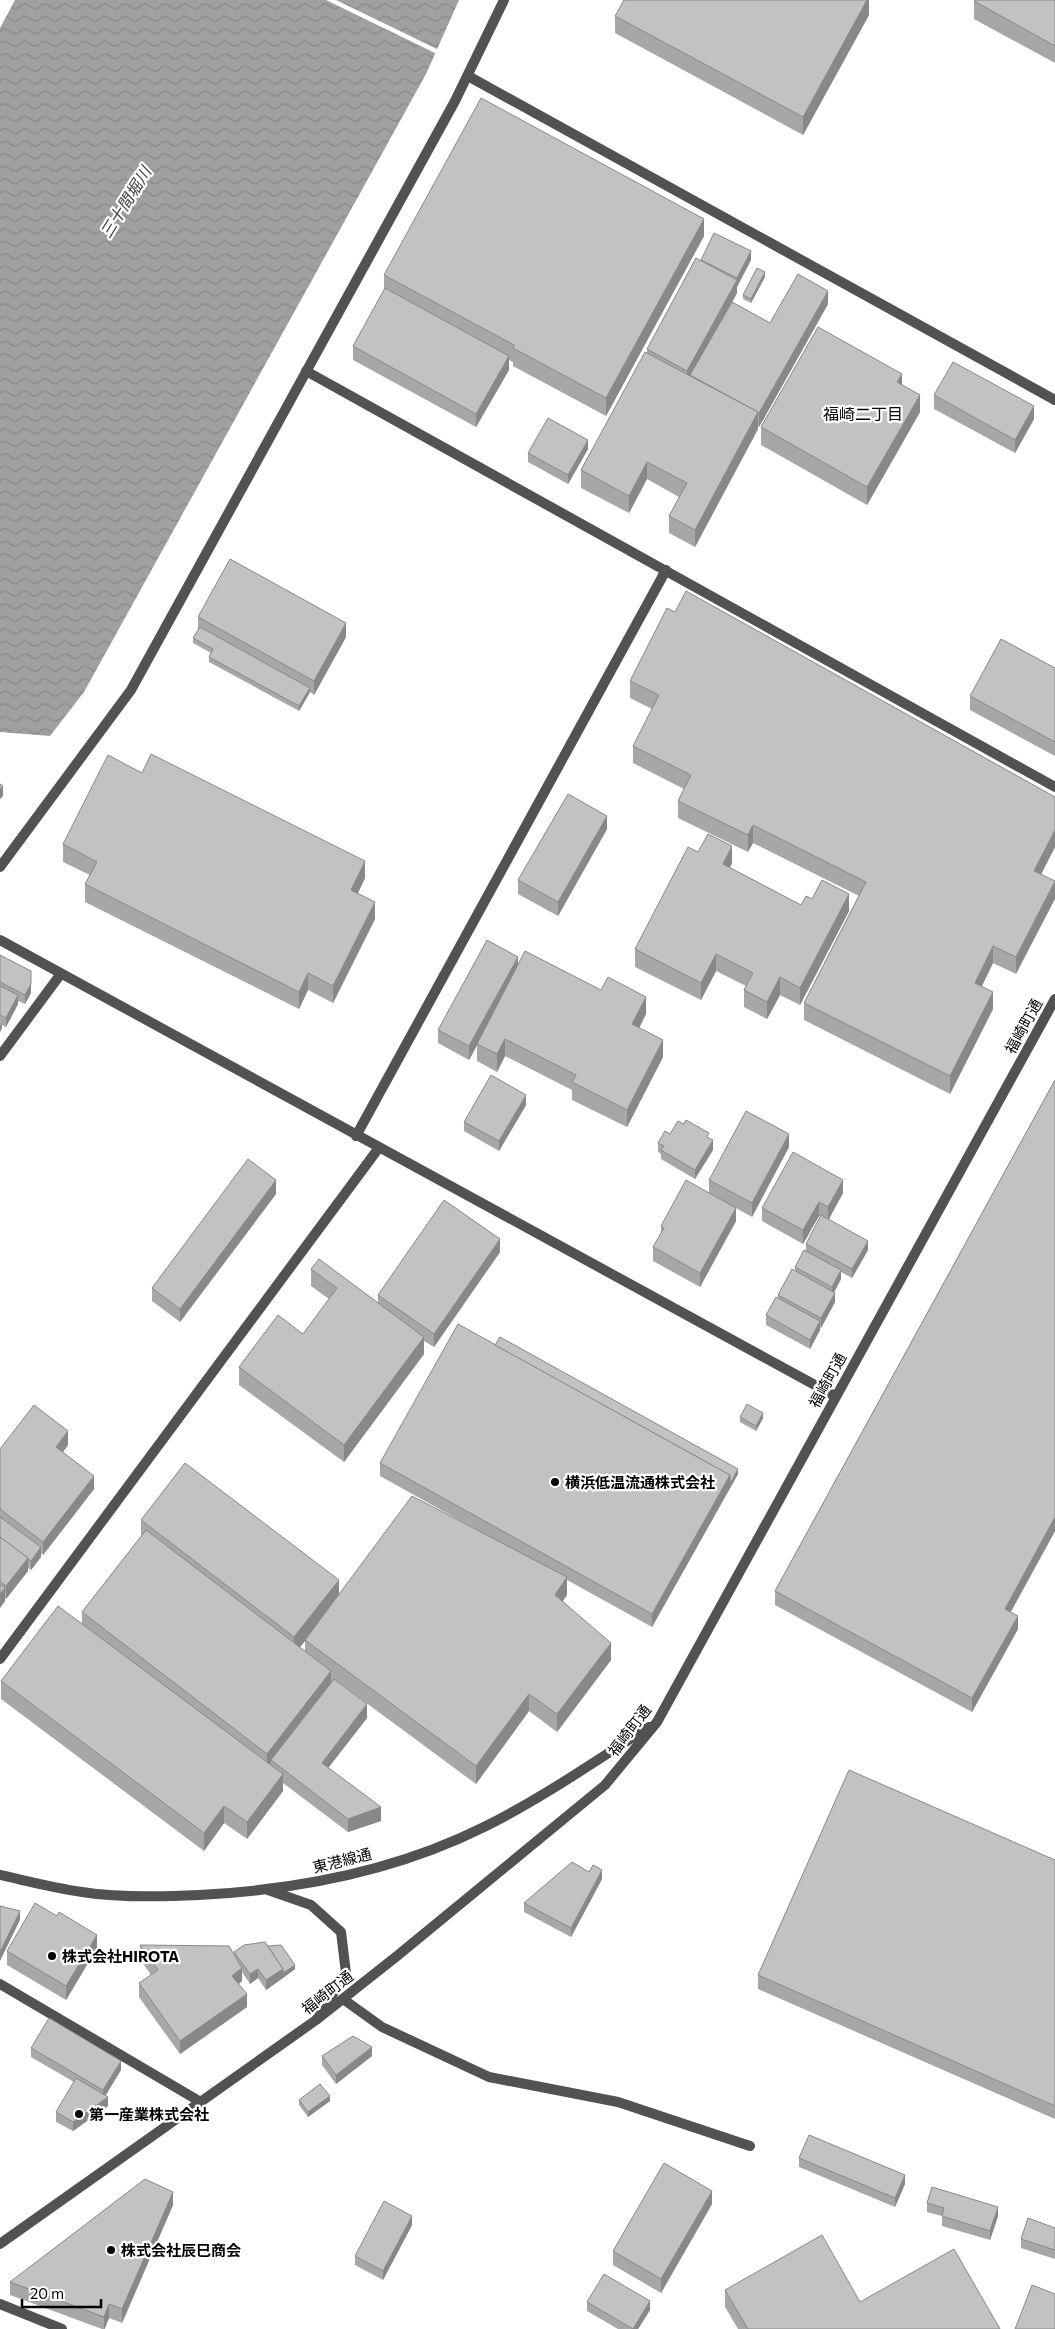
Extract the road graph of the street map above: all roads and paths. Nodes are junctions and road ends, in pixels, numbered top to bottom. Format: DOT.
graph roads {
  1 [pos="504,0"];
  2 [pos="468,76"];
  3 [pos="306,371"];
  4 [pos="1055,400"];
  5 [pos="666,570"];
  6 [pos="1055,787"];
  7 [pos="0,867"];
  8 [pos="0,940"];
  9 [pos="60,974"];
  10 [pos="1055,999"];
  11 [pos="0,1056"];
  12 [pos="356,1136"];
  13 [pos="378,1149"];
  14 [pos="835,1396"];
  15 [pos="0,1659"];
  16 [pos="657,1722"];
  17 [pos="0,1875"];
  18 [pos="268,1890"];
  19 [pos="0,1984"];
  20 [pos="343,1999"];
  21 [pos="316,2020"];
  22 [pos="199,2101"];
  23 [pos="750,2146"];
  24 [pos="0,2244"];
  25 [pos="0,2304"];
  26 [pos="62,2329"];
  1 -- 2 [label="street"];
  2 -- 3 [label="street"];
  2 -- 4 [label="street"];
  3 -- 5 [label="street"];
  3 -- 7 [label="street"];
  5 -- 6 [label="street"];
  5 -- 12 [label="street"];
  8 -- 9 [label="street"];
  9 -- 11 [label="street"];
  9 -- 12 [label="street"];
  10 -- 14 [label="street, 福崎町通"];
  12 -- 13 [label="street"];
  13 -- 14 [label="street"];
  13 -- 15 [label="street"];
  14 -- 16 [label="street, 福崎町通"];
  16 -- 18 [label="street, 東港線通"];
  16 -- 20 [label="street, 福崎町通"];
  17 -- 18 [label="street, 東港線通"];
  18 -- 21 [label="street"];
  19 -- 22 [label="street"];
  20 -- 21 [label="street, 福崎町通"];
  20 -- 23 [label="street"];
  21 -- 22 [label="street, 福崎町通"];
  22 -- 24 [label="street, 福崎町通"];
  25 -- 26 [label="street"];
}
